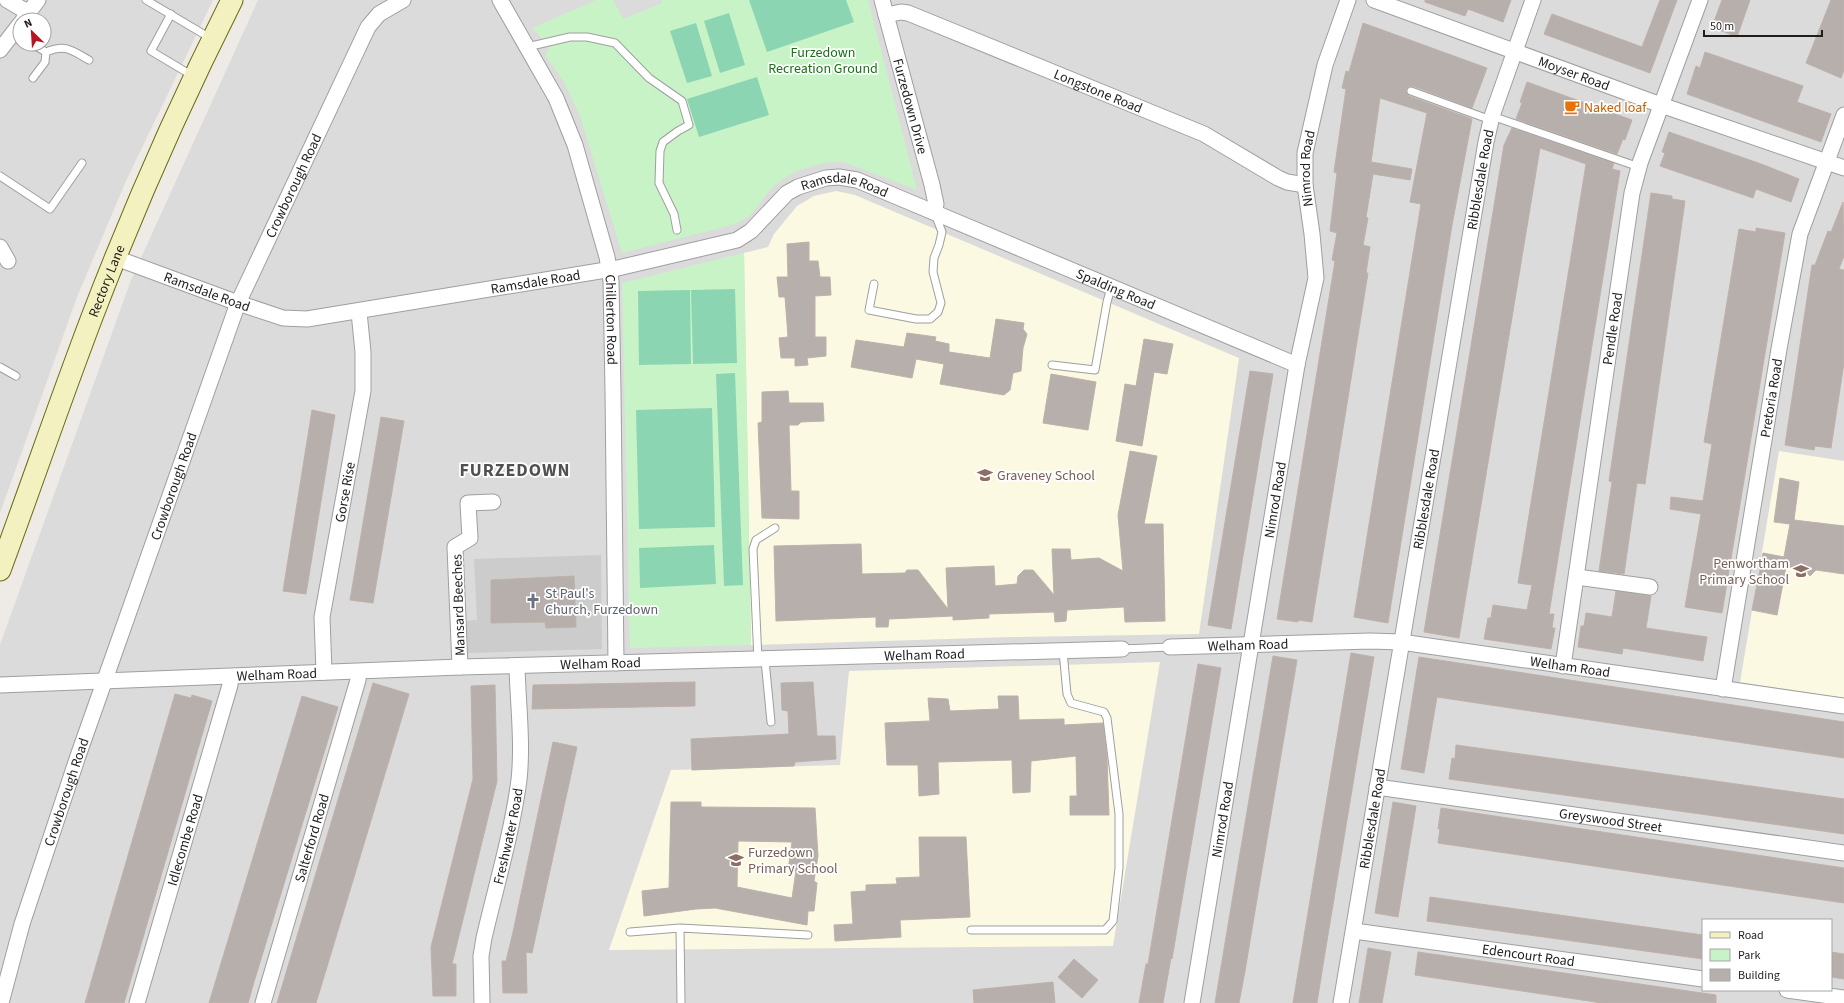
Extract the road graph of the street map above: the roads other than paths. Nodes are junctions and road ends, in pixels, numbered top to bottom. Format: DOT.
graph roads {
  1 [pos="8,0"];
  2 [pos="38,0"];
  3 [pos="146,0"];
  4 [pos="232,0"];
  5 [pos="404,0"];
  6 [pos="500,0"];
  7 [pos="882,0"];
  8 [pos="1348,0"];
  9 [pos="1374,0"];
  10 [pos="1533,0"];
  11 [pos="1700,0"];
  12 [pos="14,12"];
  13 [pos="30,12"];
  14 [pos="171,14"];
  15 [pos="886,15"];
  16 [pos="12,36"];
  17 [pos="212,39"];
  18 [pos="527,46"];
  19 [pos="0,50"];
  20 [pos="52,50"];
  21 [pos="1516,51"];
  22 [pos="46,52"];
  23 [pos="89,60"];
  24 [pos="195,77"];
  25 [pos="33,78"];
  26 [pos="1411,91"];
  27 [pos="1662,104"];
  28 [pos="1844,115"];
  29 [pos="1491,118"];
  30 [pos="1826,162"];
  31 [pos="82,163"];
  32 [pos="1639,167"];
  33 [pos="1844,168"];
  34 [pos="0,176"];
  35 [pos="1305,185"];
  36 [pos="934,212"];
  37 [pos="677,230"];
  38 [pos="0,247"];
  39 [pos="116,258"];
  40 [pos="8,262"];
  41 [pos="609,270"];
  42 [pos="874,284"];
  43 [pos="1111,288"];
  44 [pos="238,303"];
  45 [pos="359,312"];
  46 [pos="1052,365"];
  47 [pos="1297,365"];
  48 [pos="0,367"];
  49 [pos="16,376"];
  50 [pos="493,502"];
  51 [pos="775,528"];
  52 [pos="0,570"];
  53 [pos="1577,577"];
  54 [pos="1650,587"];
  55 [pos="1401,642"];
  56 [pos="1251,645"];
  57 [pos="1170,648"];
  58 [pos="1122,649"];
  59 [pos="1063,651"];
  60 [pos="761,660"];
  61 [pos="616,663"];
  62 [pos="1563,666"];
  63 [pos="460,667"];
  64 [pos="517,667"];
  65 [pos="324,672"];
  66 [pos="358,672"];
  67 [pos="230,677"];
  68 [pos="105,681"];
  69 [pos="0,685"];
  70 [pos="1723,689"];
  71 [pos="1844,706"];
  72 [pos="771,722"];
  73 [pos="1377,787"];
  74 [pos="1844,853"];
  75 [pos="680,928"];
  76 [pos="971,930"];
  77 [pos="1354,931"];
  78 [pos="630,932"];
  79 [pos="808,935"];
  80 [pos="1702,979"];
  81 [pos="1794,991"];
  82 [pos="1844,998"];
  83 [pos="0,1003"];
  84 [pos="136,1003"];
  85 [pos="263,1003"];
  86 [pos="482,1003"];
  87 [pos="680,1003"];
  88 [pos="1192,1003"];
  89 [pos="1341,1003"];
  1 -- 12 [label="street"];
  2 -- 13 [label="street"];
  3 -- 14 [label="lane"];
  4 -- 17 [label="main road, Rectory Lane"];
  5 -- 44 [label="street, Crowborough Road"];
  6 -- 18 [label="street, Chillerton Road"];
  7 -- 15 [label="street, Furzedown Drive"];
  8 -- 35 [label="street, Nimrod Road"];
  9 -- 21 [label="street, Moyser Road"];
  10 -- 21 [label="street, Ribblesdale Road"];
  11 -- 27 [label="street, Pendle Road"];
  14 -- 17 [label="lane"];
  14 -- 24 [label="lane"];
  15 -- 35 [label="street, Longstone Road"];
  15 -- 36 [label="street, Furzedown Drive"];
  16 -- 19 [label="street"];
  17 -- 24 [label="main road, Rectory Lane"];
  18 -- 37 [label="lane"];
  18 -- 41 [label="street, Chillerton Road"];
  20 -- 23 [label="lane"];
  21 -- 27 [label="street, Moyser Road"];
  21 -- 29 [label="street, Ribblesdale Road"];
  22 -- 25 [label="lane"];
  24 -- 39 [label="main road, Rectory Lane"];
  26 -- 29 [label="lane"];
  27 -- 30 [label="street, Moyser Road"];
  27 -- 32 [label="street, Pendle Road"];
  28 -- 30 [label="street, Pretoria Road"];
  29 -- 32 [label="lane"];
  29 -- 55 [label="street, Ribblesdale Road"];
  30 -- 33 [label="street, Moyser Road"];
  30 -- 70 [label="street, Pretoria Road"];
  31 -- 34 [label="lane"];
  32 -- 53 [label="street, Pendle Road"];
  35 -- 47 [label="street, Nimrod Road"];
  36 -- 41 [label="street, Ramsdale Road"];
  36 -- 42 [label="lane"];
  36 -- 43 [label="street, Spalding Road"];
  38 -- 40 [label="street"];
  39 -- 44 [label="street, Ramsdale Road"];
  39 -- 52 [label="main road, Rectory Lane"];
  41 -- 45 [label="street, Ramsdale Road"];
  41 -- 61 [label="street, Chillerton Road"];
  43 -- 46 [label="lane"];
  43 -- 47 [label="street, Spalding Road"];
  44 -- 45 [label="street, Ramsdale Road"];
  44 -- 68 [label="street, Crowborough Road"];
  45 -- 65 [label="street, Gorse Rise"];
  47 -- 56 [label="street, Nimrod Road"];
  48 -- 49 [label="lane"];
  50 -- 63 [label="street, Mansard Beeches"];
  51 -- 60 [label="lane"];
  53 -- 54 [label="street"];
  53 -- 62 [label="street, Pendle Road"];
  55 -- 56 [label="street, Welham Road"];
  55 -- 62 [label="street, Welham Road"];
  55 -- 73 [label="street, Ribblesdale Road"];
  56 -- 57 [label="street, Welham Road"];
  56 -- 88 [label="street, Nimrod Road"];
  57 -- 58 [label="lane, Welham Road"];
  58 -- 59 [label="street, Welham Road"];
  59 -- 60 [label="street, Welham Road"];
  59 -- 76 [label="lane"];
  60 -- 61 [label="street, Welham Road"];
  60 -- 72 [label="lane"];
  61 -- 64 [label="street, Welham Road"];
  62 -- 70 [label="street, Welham Road"];
  63 -- 64 [label="street, Welham Road"];
  63 -- 66 [label="street, Welham Road"];
  64 -- 86 [label="street, Freshwater Road"];
  65 -- 66 [label="street, Welham Road"];
  65 -- 67 [label="street, Welham Road"];
  66 -- 85 [label="street, Salterford Road"];
  67 -- 68 [label="street, Welham Road"];
  67 -- 84 [label="street, Idlecombe Road"];
  68 -- 69 [label="street, Welham Road"];
  68 -- 83 [label="street, Crowborough Road"];
  70 -- 71 [label="street, Welham Road"];
  73 -- 74 [label="street, Greyswood Street"];
  73 -- 77 [label="street, Ribblesdale Road"];
  75 -- 78 [label="lane"];
  75 -- 79 [label="lane"];
  75 -- 87 [label="lane"];
  77 -- 80 [label="street, Edencourt Road"];
  77 -- 89 [label="street, Ribblesdale Road"];
  81 -- 82 [label="street"];
}
